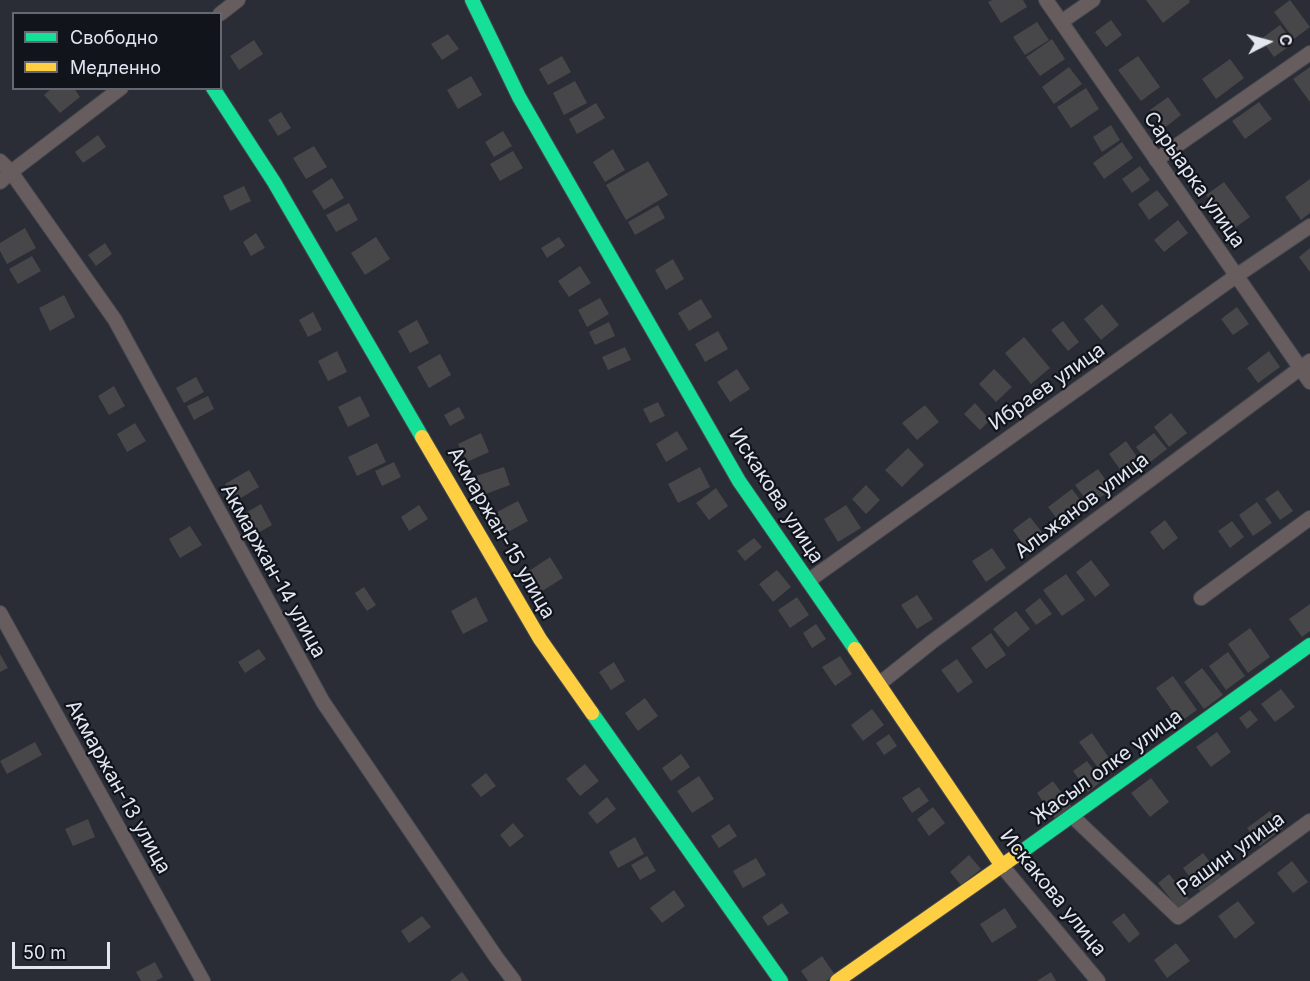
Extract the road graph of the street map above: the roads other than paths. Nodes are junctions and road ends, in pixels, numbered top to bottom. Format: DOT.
graph roads {
  1 [pos="238,0"];
  2 [pos="472,0"];
  3 [pos="1046,0"];
  4 [pos="1093,0"];
  5 [pos="222,12"];
  6 [pos="1061,22"];
  7 [pos="1310,53"];
  8 [pos="118,90"];
  9 [pos="214,90"];
  10 [pos="1156,160"];
  11 [pos="0,161"];
  12 [pos="5,177"];
  13 [pos="1310,226"];
  14 [pos="1236,276"];
  15 [pos="1305,365"];
  16 [pos="1310,382"];
  17 [pos="1310,518"];
  18 [pos="808,581"];
  19 [pos="1201,598"];
  20 [pos="0,613"];
  21 [pos="1310,645"];
  22 [pos="879,684"];
  23 [pos="1072,816"];
  24 [pos="1310,821"];
  25 [pos="1002,866"];
  26 [pos="202,981"];
  27 [pos="514,981"];
  28 [pos="782,981"];
  29 [pos="837,981"];
  30 [pos="1098,981"];
  1 -- 5 [label="street"];
  2 -- 18 [label="street, Искакова улица"];
  3 -- 6 [label="street, Сарыарка улица"];
  4 -- 6 [label="street"];
  6 -- 10 [label="street, Сарыарка улица"];
  7 -- 10 [label="street"];
  8 -- 12 [label="street"];
  9 -- 28 [label="street, Акмаржан-15 улица"];
  10 -- 14 [label="street, Сарыарка улица"];
  11 -- 12 [label="street, Акмаржан-14 улица"];
  12 -- 27 [label="street, Акмаржан-14 улица"];
  13 -- 14 [label="street, Ибраев улица"];
  14 -- 15 [label="street, Сарыарка улица"];
  14 -- 18 [label="street, Ибраев улица"];
  15 -- 16 [label="street, Сарыарка улица"];
  15 -- 22 [label="street, Альжанов улица"];
  17 -- 19 [label="street"];
  18 -- 22 [label="street, Искакова улица"];
  20 -- 26 [label="street, Акмаржан-13 улица"];
  21 -- 23 [label="street, Жасыл олке улица"];
  22 -- 25 [label="street, Искакова улица"];
  23 -- 24 [label="street, Рашин улица"];
  23 -- 25 [label="street, Жасыл олке улица"];
  25 -- 29 [label="street, Жасыл олке улица"];
  25 -- 30 [label="street, Искакова улица"];
}
